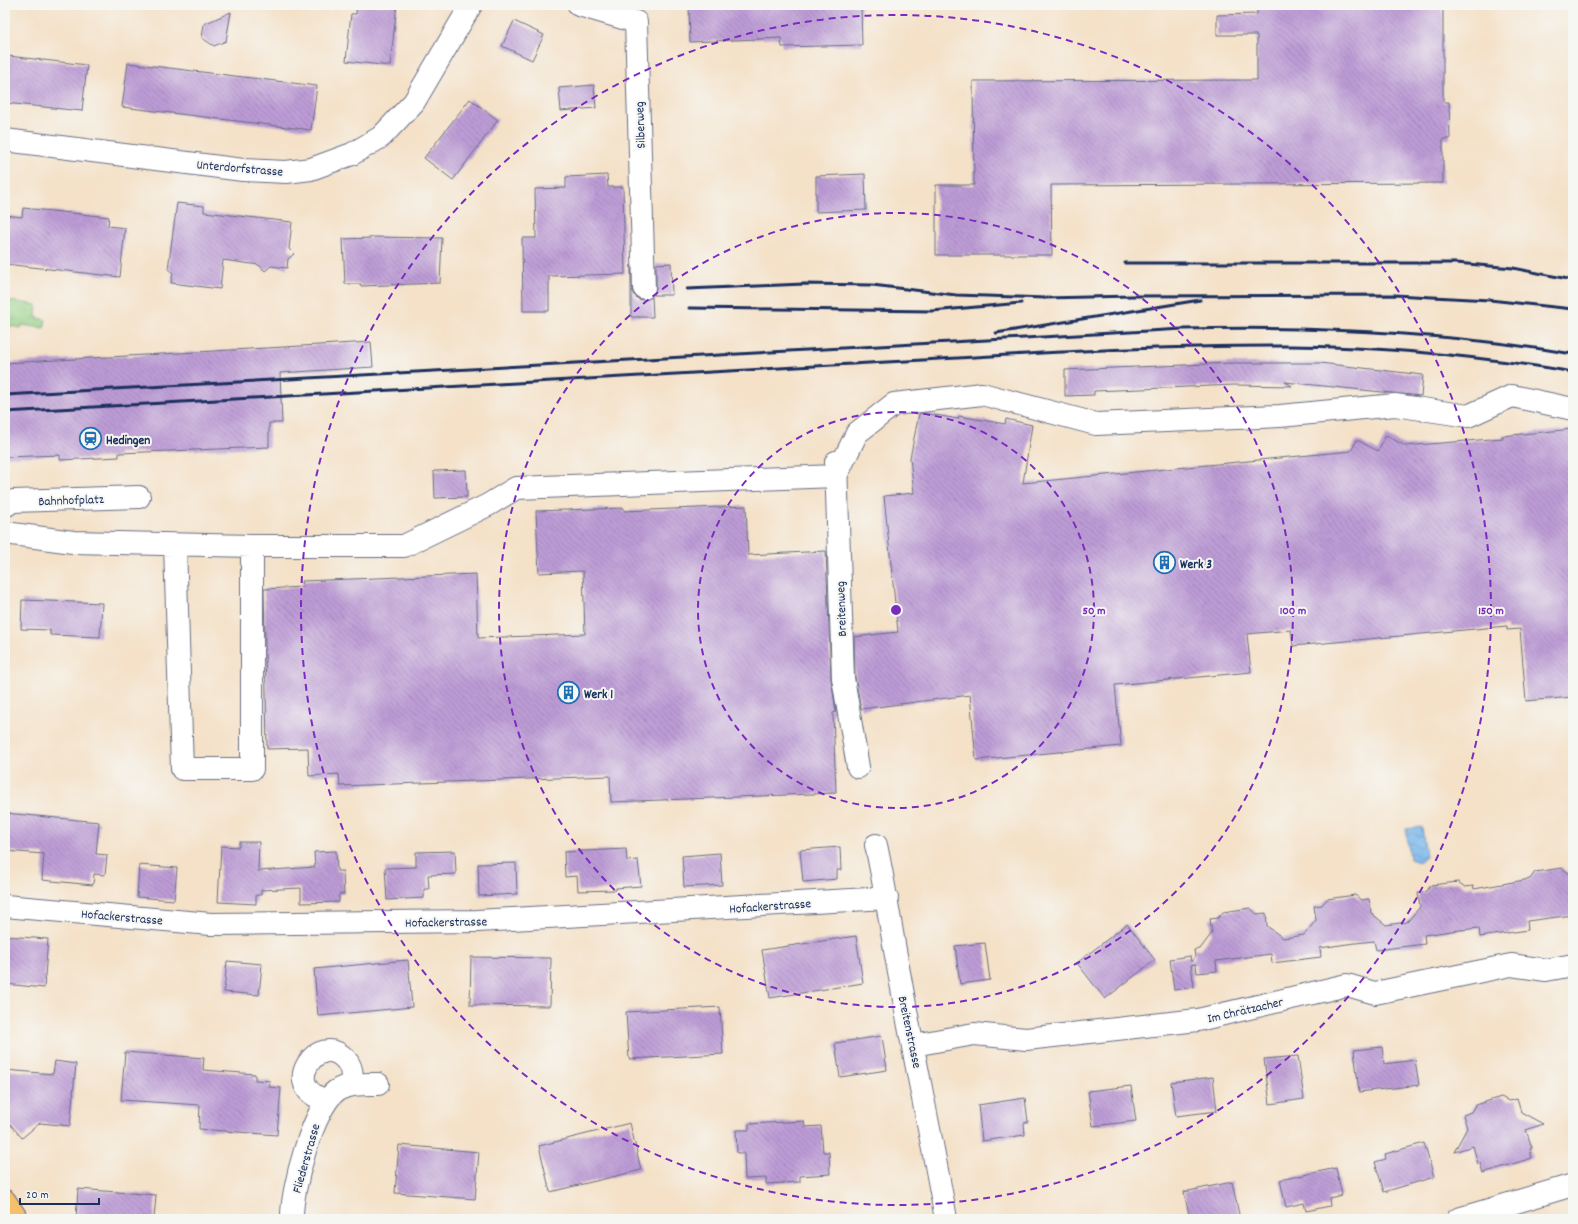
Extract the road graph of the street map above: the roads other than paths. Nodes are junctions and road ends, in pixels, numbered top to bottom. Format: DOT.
graph roads {
  1 [pos="471,5"];
  2 [pos="579,5"];
  3 [pos="5,140"];
  4 [pos="644,288"];
  5 [pos="1573,409"];
  6 [pos="836,449"];
  7 [pos="836,476"];
  8 [pos="139,496"];
  9 [pos="5,506"];
  10 [pos="5,533"];
  11 [pos="175,545"];
  12 [pos="252,546"];
  13 [pos="858,768"];
  14 [pos="876,845"];
  15 [pos="887,898"];
  16 [pos="5,906"];
  17 [pos="1573,965"];
  18 [pos="914,1045"];
  19 [pos="378,1084"];
  20 [pos="351,1085"];
  21 [pos="326,1100"];
  22 [pos="1573,1185"];
  23 [pos="5,1201"];
  24 [pos="17,1219"];
  25 [pos="292,1219"];
  26 [pos="946,1219"];
  27 [pos="1458,1219"];
  1 -- 3 [label="street, Unterdorfstrasse"];
  2 -- 4 [label="street, Silberweg"];
  5 -- 7 [label="street"];
  6 -- 7 [label="street, Breitenweg"];
  7 -- 12 [label="street"];
  7 -- 13 [label="street, Breitenweg"];
  8 -- 9 [label="street, Bahnhofplatz"];
  10 -- 11 [label="street"];
  11 -- 12 [label="street"];
  11 -- 12 [label="street"];
  14 -- 15 [label="street, Breitenstrasse"];
  15 -- 16 [label="street, Hofackerstrasse"];
  15 -- 18 [label="street, Breitenstrasse"];
  17 -- 18 [label="street, Im Chrätzacher"];
  18 -- 26 [label="street, Breitenstrasse"];
  19 -- 20 [label="street, Fliederstrasse"];
  20 -- 21 [label="street, Fliederstrasse"];
  20 -- 21 [label="street"];
  21 -- 25 [label="street, Fliederstrasse"];
  22 -- 27 [label="street"];
  23 -- 24 [label="main road"];
}
